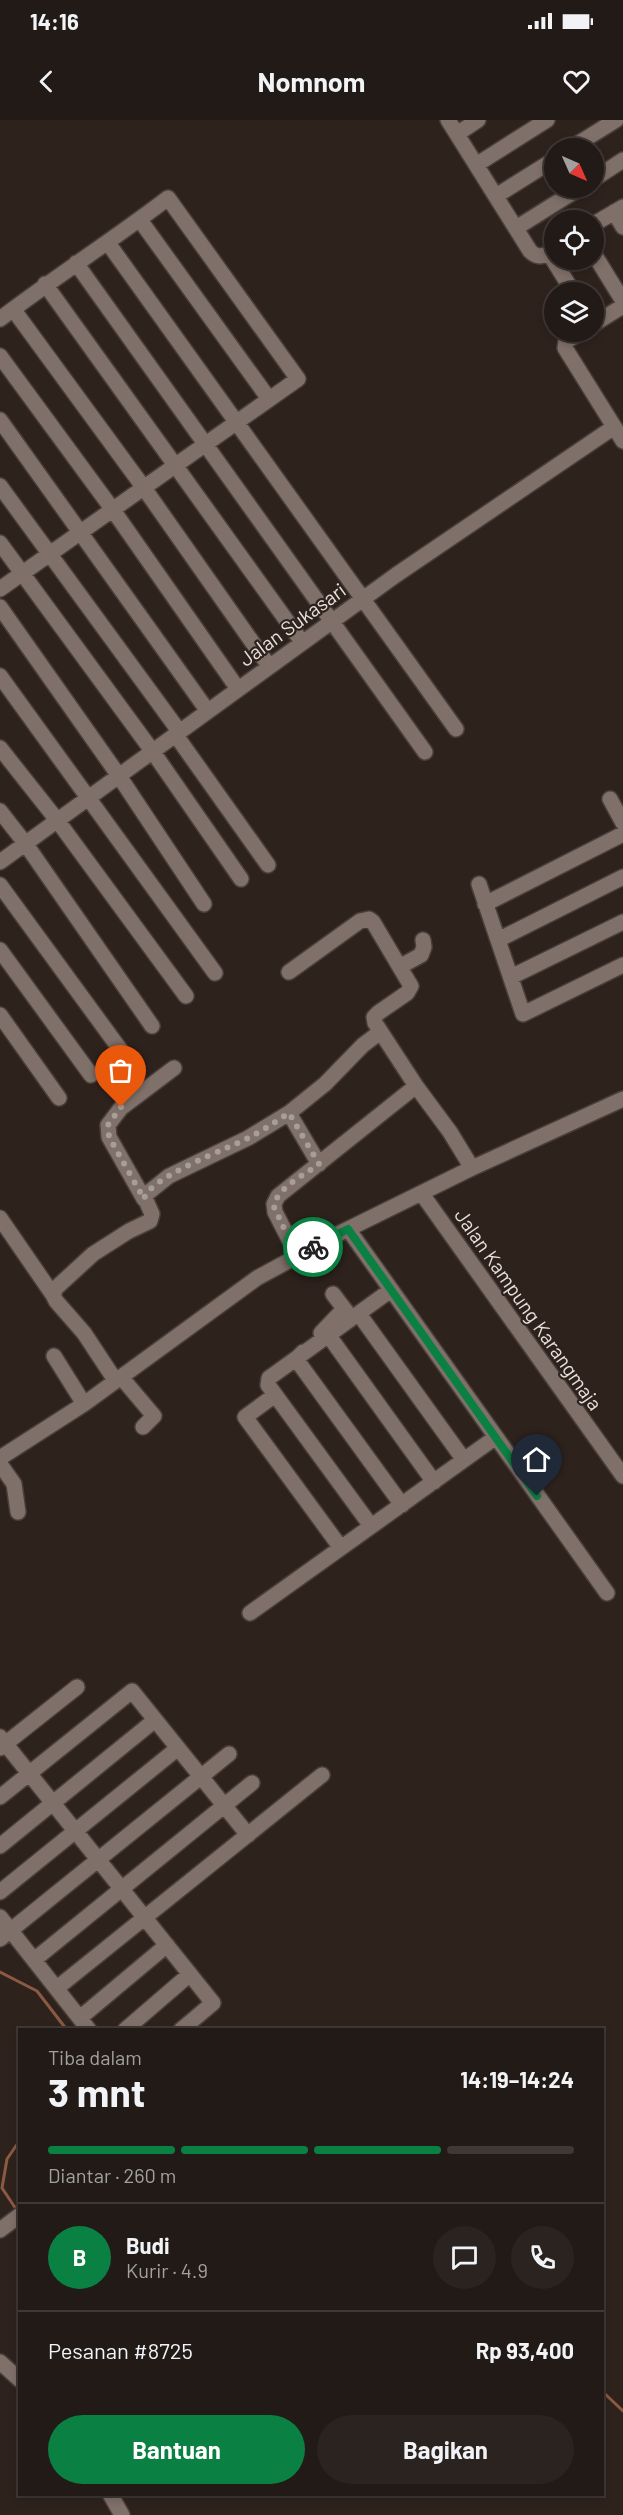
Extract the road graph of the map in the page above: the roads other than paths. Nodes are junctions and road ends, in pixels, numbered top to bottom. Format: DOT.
graph roads {
  1 [pos="448,120"];
  2 [pos="478,120"];
  3 [pos="547,120"];
  4 [pos="612,121"];
  5 [pos="457,134"];
  6 [pos="586,138"];
  7 [pos="623,160"];
  8 [pos="476,165"];
  9 [pos="544,166"];
  10 [pos="604,172"];
  11 [pos="496,196"];
  12 [pos="564,198"];
  13 [pos="618,210"];
  14 [pos="604,218"];
  15 [pos="140,220"];
  16 [pos="623,227"];
  17 [pos="516,228"];
  18 [pos="108,243"];
  19 [pos="544,255"];
  20 [pos="76,263"];
  21 [pos="604,270"];
  22 [pos="45,284"];
  23 [pos="623,302"];
  24 [pos="623,306"];
  25 [pos="13,309"];
  26 [pos="604,318"];
  27 [pos="0,319"];
  28 [pos="566,342"];
  29 [pos="0,356"];
  30 [pos="269,399"];
  31 [pos="0,420"];
  32 [pos="238,422"];
  33 [pos="614,427"];
  34 [pos="623,441"];
  35 [pos="204,445"];
  36 [pos="174,466"];
  37 [pos="0,486"];
  38 [pos="144,488"];
  39 [pos="113,510"];
  40 [pos="80,533"];
  41 [pos="0,543"];
  42 [pos="51,554"];
  43 [pos="22,574"];
  44 [pos="0,589"];
  45 [pos="364,599"];
  46 [pos="0,607"];
  47 [pos="332,621"];
  48 [pos="303,642"];
  49 [pos="269,666"];
  50 [pos="0,676"];
  51 [pos="238,689"];
  52 [pos="207,710"];
  53 [pos="456,729"];
  54 [pos="177,733"];
  55 [pos="0,748"];
  56 [pos="153,752"];
  57 [pos="425,752"];
  58 [pos="119,777"];
  59 [pos="87,798"];
  60 [pos="609,799"];
  61 [pos="0,811"];
  62 [pos="57,820"];
  63 [pos="623,823"];
  64 [pos="623,834"];
  65 [pos="25,843"];
  66 [pos="0,862"];
  67 [pos="268,865"];
  68 [pos="623,877"];
  69 [pos="241,879"];
  70 [pos="479,884"];
  71 [pos="0,885"];
  72 [pos="485,903"];
  73 [pos="204,904"];
  74 [pos="623,922"];
  75 [pos="423,940"];
  76 [pos="498,940"];
  77 [pos="0,950"];
  78 [pos="623,965"];
  79 [pos="401,966"];
  80 [pos="289,972"];
  81 [pos="616,972"];
  82 [pos="215,973"];
  83 [pos="511,977"];
  84 [pos="186,996"];
  85 [pos="0,1015"];
  86 [pos="152,1026"];
  87 [pos="379,1033"];
  88 [pos="122,1052"];
  89 [pos="174,1068"];
  90 [pos="91,1075"];
  91 [pos="416,1086"];
  92 [pos="59,1098"];
  93 [pos="623,1099"];
  94 [pos="289,1113"];
  95 [pos="319,1164"];
  96 [pos="472,1168"];
  97 [pos="422,1194"];
  98 [pos="144,1199"];
  99 [pos="0,1218"];
  100 [pos="348,1229"];
  101 [pos="297,1256"];
  102 [pos="391,1290"];
  103 [pos="333,1294"];
  104 [pos="53,1295"];
  105 [pos="352,1314"];
  106 [pos="328,1336"];
  107 [pos="54,1356"];
  108 [pos="296,1359"];
  109 [pos="118,1378"];
  110 [pos="275,1395"];
  111 [pos="84,1404"];
  112 [pos="143,1426"];
  113 [pos="496,1437"];
  114 [pos="0,1458"];
  115 [pos="464,1460"];
  116 [pos="0,1464"];
  117 [pos="623,1476"];
  118 [pos="434,1482"];
  119 [pos="402,1505"];
  120 [pos="18,1512"];
  121 [pos="371,1526"];
  122 [pos="341,1548"];
  123 [pos="607,1593"];
  124 [pos="250,1613"];
  125 [pos="77,1687"];
  126 [pos="155,1720"];
  127 [pos="2,1743"];
  128 [pos="178,1749"];
  129 [pos="229,1754"];
  130 [pos="29,1773"];
  131 [pos="322,1775"];
  132 [pos="201,1776"];
  133 [pos="252,1783"];
  134 [pos="0,1797"];
  135 [pos="53,1803"];
  136 [pos="225,1806"];
  137 [pos="76,1831"];
  138 [pos="248,1835"];
  139 [pos="0,1846"];
  140 [pos="99,1860"];
  141 [pos="122,1889"];
  142 [pos="0,1892"];
  143 [pos="0,1917"];
  144 [pos="145,1917"];
  145 [pos="5,1934"];
  146 [pos="167,1945"];
  147 [pos="34,1960"];
  148 [pos="190,1974"];
  149 [pos="57,1988"];
  150 [pos="85,2024"];
  151 [pos="126,2028"];
  152 [pos="183,2028"];
  153 [pos="18,2216"];
  154 [pos="0,2230"];
  155 [pos="0,2362"];
  156 [pos="18,2378"];
  157 [pos="111,2496"];
  158 [pos="122,2515"];
  1 -- 5 [label="street"];
  2 -- 5 [label="street"];
  3 -- 8 [label="street"];
  4 -- 6 [label="street"];
  5 -- 8 [label="street"];
  7 -- 10 [label="street"];
  8 -- 11 [label="street"];
  9 -- 11 [label="street"];
  11 -- 17 [label="street"];
  12 -- 17 [label="street"];
  13 -- 14 [label="street"];
  13 -- 16 [label="street"];
  15 -- 18 [label="street"];
  15 -- 30 [label="street"];
  15 -- 30 [label="street"];
  17 -- 19 [label="street"];
  18 -- 20 [label="street"];
  18 -- 32 [label="street"];
  20 -- 22 [label="street"];
  20 -- 35 [label="street"];
  21 -- 23 [label="street"];
  22 -- 25 [label="street"];
  22 -- 36 [label="street"];
  24 -- 26 [label="street"];
  25 -- 27 [label="street"];
  25 -- 38 [label="street"];
  28 -- 33 [label="street"];
  29 -- 39 [label="street"];
  30 -- 32 [label="street"];
  31 -- 40 [label="street"];
  32 -- 35 [label="street"];
  32 -- 45 [label="street"];
  33 -- 34 [label="street"];
  33 -- 45 [label="street, Jalan Sukasari"];
  35 -- 36 [label="street"];
  35 -- 47 [label="street"];
  36 -- 38 [label="street"];
  36 -- 48 [label="street"];
  37 -- 42 [label="street"];
  38 -- 39 [label="street"];
  38 -- 49 [label="street"];
  39 -- 40 [label="street"];
  39 -- 51 [label="street"];
  40 -- 42 [label="street"];
  40 -- 52 [label="street"];
  41 -- 43 [label="street"];
  42 -- 43 [label="street"];
  42 -- 54 [label="street"];
  43 -- 44 [label="street"];
  43 -- 56 [label="street"];
  45 -- 47 [label="street, Jalan Sukasari"];
  45 -- 53 [label="street"];
  46 -- 58 [label="street"];
  47 -- 48 [label="street, Jalan Sukasari"];
  47 -- 57 [label="street"];
  48 -- 49 [label="street, Jalan Sukasari"];
  49 -- 51 [label="street, Jalan Sukasari"];
  50 -- 59 [label="street"];
  51 -- 52 [label="street, Jalan Sukasari"];
  52 -- 54 [label="street, Jalan Sukasari"];
  54 -- 56 [label="street, Jalan Sukasari"];
  54 -- 67 [label="street"];
  55 -- 62 [label="street"];
  56 -- 58 [label="street, Jalan Sukasari"];
  56 -- 69 [label="street"];
  58 -- 59 [label="street, Jalan Sukasari"];
  58 -- 73 [label="street"];
  59 -- 62 [label="street, Jalan Sukasari"];
  59 -- 82 [label="street"];
  60 -- 63 [label="street"];
  61 -- 65 [label="street"];
  62 -- 65 [label="street, Jalan Sukasari"];
  62 -- 84 [label="street"];
  64 -- 72 [label="street"];
  65 -- 66 [label="street, Jalan Sukasari"];
  65 -- 86 [label="street"];
  68 -- 76 [label="street"];
  70 -- 72 [label="street"];
  71 -- 88 [label="street"];
  72 -- 76 [label="street"];
  74 -- 83 [label="street"];
  75 -- 79 [label="street"];
  76 -- 83 [label="street"];
  77 -- 90 [label="street"];
  78 -- 81 [label="street"];
  79 -- 80 [label="street"];
  79 -- 87 [label="street"];
  81 -- 83 [label="street"];
  85 -- 92 [label="street"];
  87 -- 91 [label="street"];
  87 -- 94 [label="street"];
  89 -- 98 [label="street"];
  91 -- 95 [label="street"];
  91 -- 96 [label="street"];
  93 -- 96 [label="street"];
  94 -- 95 [label="street"];
  94 -- 98 [label="street"];
  95 -- 101 [label="street"];
  96 -- 97 [label="street"];
  97 -- 100 [label="street"];
  97 -- 117 [label="street, Jalan Kampung Karangmaja"];
  98 -- 104 [label="street"];
  99 -- 104 [label="street"];
  100 -- 101 [label="street"];
  100 -- 102 [label="street"];
  101 -- 109 [label="street"];
  102 -- 105 [label="street"];
  102 -- 113 [label="street"];
  103 -- 105 [label="street"];
  104 -- 109 [label="street"];
  105 -- 106 [label="street"];
  105 -- 108 [label="street"];
  105 -- 115 [label="street"];
  106 -- 108 [label="street"];
  106 -- 118 [label="street"];
  107 -- 111 [label="street"];
  108 -- 110 [label="street"];
  108 -- 119 [label="street"];
  109 -- 111 [label="street"];
  109 -- 112 [label="street"];
  110 -- 121 [label="street"];
  110 -- 122 [label="street"];
  111 -- 114 [label="street"];
  113 -- 115 [label="street"];
  113 -- 123 [label="street"];
  115 -- 118 [label="street"];
  116 -- 120 [label="street"];
  118 -- 119 [label="street"];
  119 -- 121 [label="street"];
  121 -- 122 [label="street"];
  122 -- 124 [label="street"];
  125 -- 127 [label="street"];
  126 -- 128 [label="street"];
  126 -- 130 [label="street"];
  126 -- 135 [label="street"];
  127 -- 130 [label="street"];
  128 -- 132 [label="street"];
  128 -- 137 [label="street"];
  129 -- 132 [label="street"];
  130 -- 134 [label="street"];
  130 -- 135 [label="street"];
  131 -- 138 [label="street"];
  132 -- 136 [label="street"];
  132 -- 140 [label="street"];
  133 -- 136 [label="street"];
  135 -- 137 [label="street"];
  135 -- 139 [label="street"];
  136 -- 138 [label="street"];
  136 -- 141 [label="street"];
  137 -- 140 [label="street"];
  137 -- 142 [label="street"];
  138 -- 144 [label="street"];
  140 -- 141 [label="street"];
  140 -- 145 [label="street"];
  141 -- 144 [label="street"];
  141 -- 147 [label="street"];
  143 -- 145 [label="street"];
  144 -- 146 [label="street"];
  144 -- 149 [label="street"];
  145 -- 147 [label="street"];
  146 -- 148 [label="street"];
  146 -- 150 [label="street"];
  147 -- 149 [label="street"];
  148 -- 151 [label="street"];
  148 -- 152 [label="street"];
  149 -- 150 [label="street"];
  153 -- 154 [label="street"];
  155 -- 156 [label="street"];
  157 -- 158 [label="street"];
}
